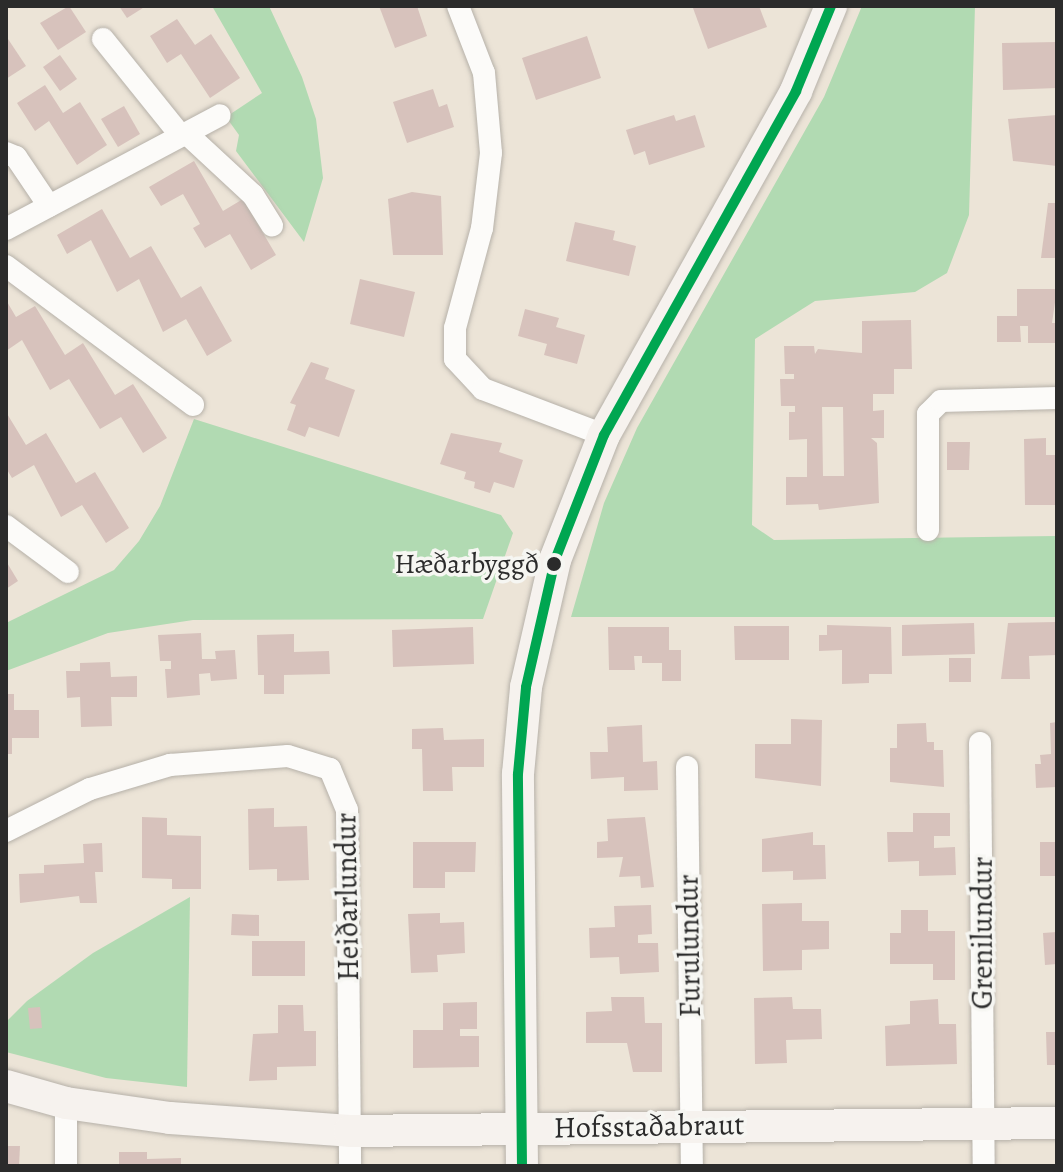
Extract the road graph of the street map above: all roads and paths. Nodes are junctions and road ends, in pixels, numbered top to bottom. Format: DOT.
graph roads {
  1 [pos="458,6"];
  2 [pos="831,6"];
  3 [pos="103,39"];
  4 [pos="220,115"];
  5 [pos="183,135"];
  6 [pos="6,153"];
  7 [pos="49,206"];
  8 [pos="272,225"];
  9 [pos="6,229"];
  10 [pos="6,266"];
  11 [pos="1057,398"];
  12 [pos="193,405"];
  13 [pos="604,435"];
  14 [pos="6,526"];
  15 [pos="928,530"];
  16 [pos="68,572"];
  17 [pos="980,743"];
  18 [pos="687,767"];
  19 [pos="6,831"];
  20 [pos="6,1086"];
  21 [pos="66,1103"];
  22 [pos="983,1123"];
  23 [pos="1057,1123"];
  24 [pos="692,1126"];
  25 [pos="522,1128"];
  26 [pos="350,1131"];
  27 [pos="66,1166"];
  28 [pos="350,1166"];
  29 [pos="522,1166"];
  30 [pos="692,1166"];
  31 [pos="984,1166"];
  1 -- 13 [label="street"];
  2 -- 13 [label="street"];
  3 -- 5 [label="street"];
  4 -- 5 [label="street"];
  5 -- 7 [label="street"];
  5 -- 8 [label="street"];
  6 -- 7 [label="street"];
  7 -- 9 [label="street"];
  10 -- 12 [label="street"];
  11 -- 15 [label="street"];
  13 -- 25 [label="street"];
  14 -- 16 [label="street"];
  17 -- 22 [label="street, Grenilundur"];
  18 -- 24 [label="street, Furulundur"];
  19 -- 26 [label="street, Heiðarlundur"];
  20 -- 21 [label="street, Hofsstaðabraut"];
  21 -- 26 [label="street, Hofsstaðabraut"];
  21 -- 27 [label="street"];
  22 -- 23 [label="street, Hofsstaðabraut"];
  22 -- 24 [label="street, Hofsstaðabraut"];
  22 -- 31 [label="street, Grenilundur"];
  24 -- 25 [label="street, Hofsstaðabraut"];
  24 -- 30 [label="street, Furulundur"];
  25 -- 26 [label="street, Hofsstaðabraut"];
  25 -- 29 [label="street"];
  26 -- 28 [label="street"];
}
